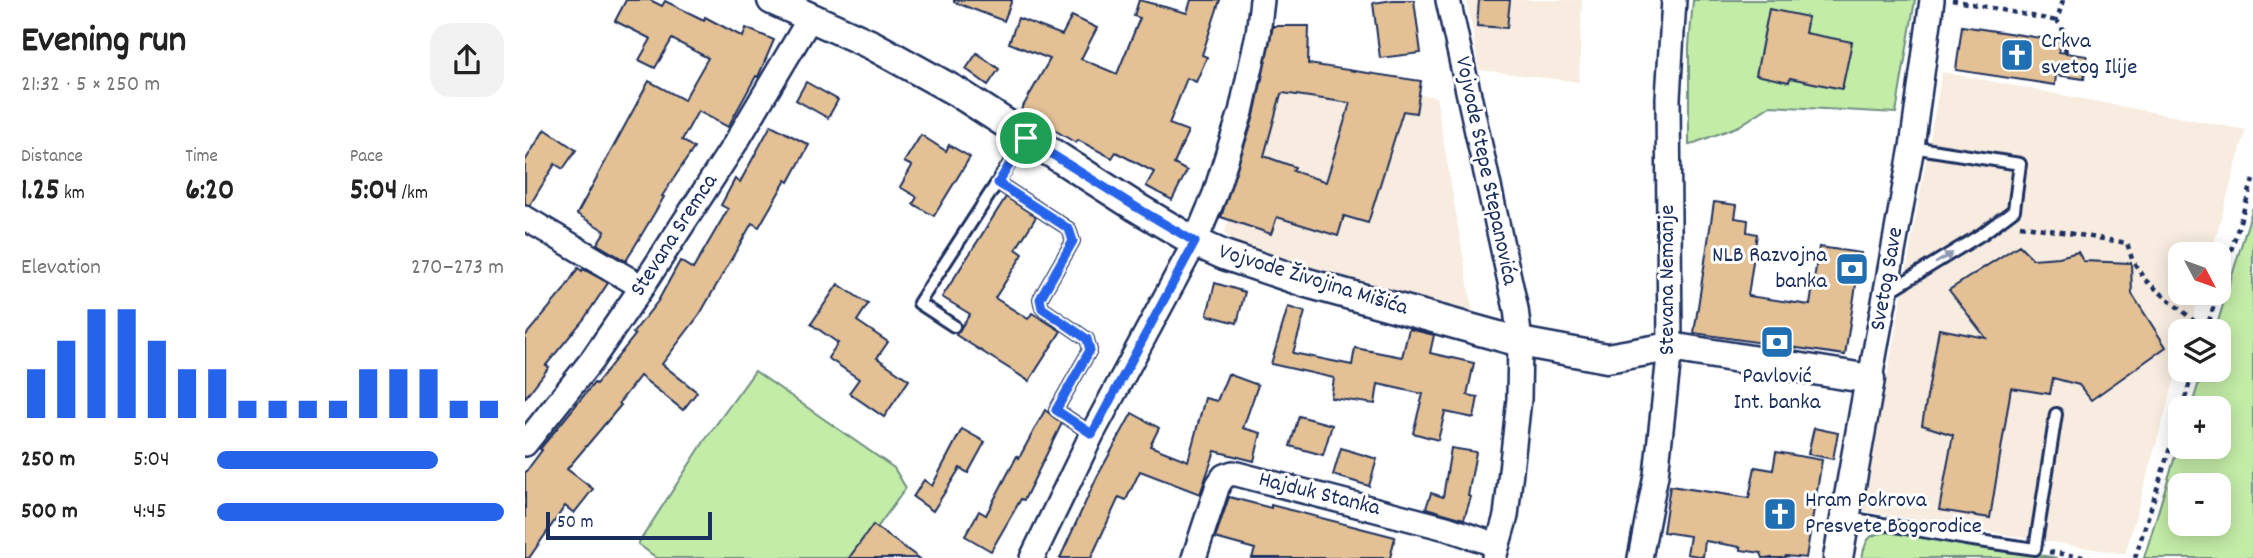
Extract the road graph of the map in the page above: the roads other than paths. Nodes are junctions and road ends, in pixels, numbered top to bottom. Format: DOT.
graph roads {
  1 [pos="772,0"];
  2 [pos="1262,0"];
  3 [pos="1448,0"];
  4 [pos="1674,0"];
  5 [pos="1931,0"];
  6 [pos="810,18"];
  7 [pos="1026,138"];
  8 [pos="1912,147"];
  9 [pos="998,183"];
  10 [pos="525,218"];
  11 [pos="1195,242"];
  12 [pos="642,287"];
  13 [pos="1885,293"];
  14 [pos="954,326"];
  15 [pos="1520,342"];
  16 [pos="1670,347"];
  17 [pos="1870,379"];
  18 [pos="2056,414"];
  19 [pos="1092,434"];
  20 [pos="525,444"];
  21 [pos="1844,517"];
  22 [pos="1495,552"];
  23 [pos="1032,558"];
  24 [pos="1194,558"];
  25 [pos="1640,558"];
  26 [pos="1838,558"];
  1 -- 6 [label="street, Vojvode Živojina Mišića"];
  2 -- 11 [label="street"];
  3 -- 15 [label="street, Vojvode Stepe Stepanovića"];
  4 -- 16 [label="street, Stevana Nemanje"];
  5 -- 8 [label="street, Svetog Save"];
  6 -- 7 [label="street, Vojvode Živojina Mišića"];
  6 -- 12 [label="street, Stevana Sremca"];
  7 -- 9 [label="lane"];
  7 -- 11 [label="street, Vojvode Živojina Mišića"];
  8 -- 13 [label="street, Svetog Save"];
  13 -- 8 [label="lane, one-way"];
  9 -- 14 [label="lane"];
  9 -- 19 [label="lane"];
  10 -- 12 [label="street"];
  11 -- 15 [label="street, Vojvode Živojina Mišića"];
  11 -- 19 [label="street"];
  12 -- 20 [label="street, Stevana Sremca"];
  13 -- 17 [label="street, Svetog Save"];
  15 -- 16 [label="street, Vojvode Živojina Mišića"];
  15 -- 22 [label="street, Vojvode Stepe Stepanovića"];
  16 -- 17 [label="street, Vojvode Živojina Mišića"];
  16 -- 25 [label="street, Stevana Nemanje"];
  17 -- 21 [label="street, Svetog Save"];
  18 -- 21 [label="lane"];
  19 -- 23 [label="street"];
  21 -- 26 [label="street, Svetog Save"];
  22 -- 24 [label="street, Hajduk Stanka"];
}
